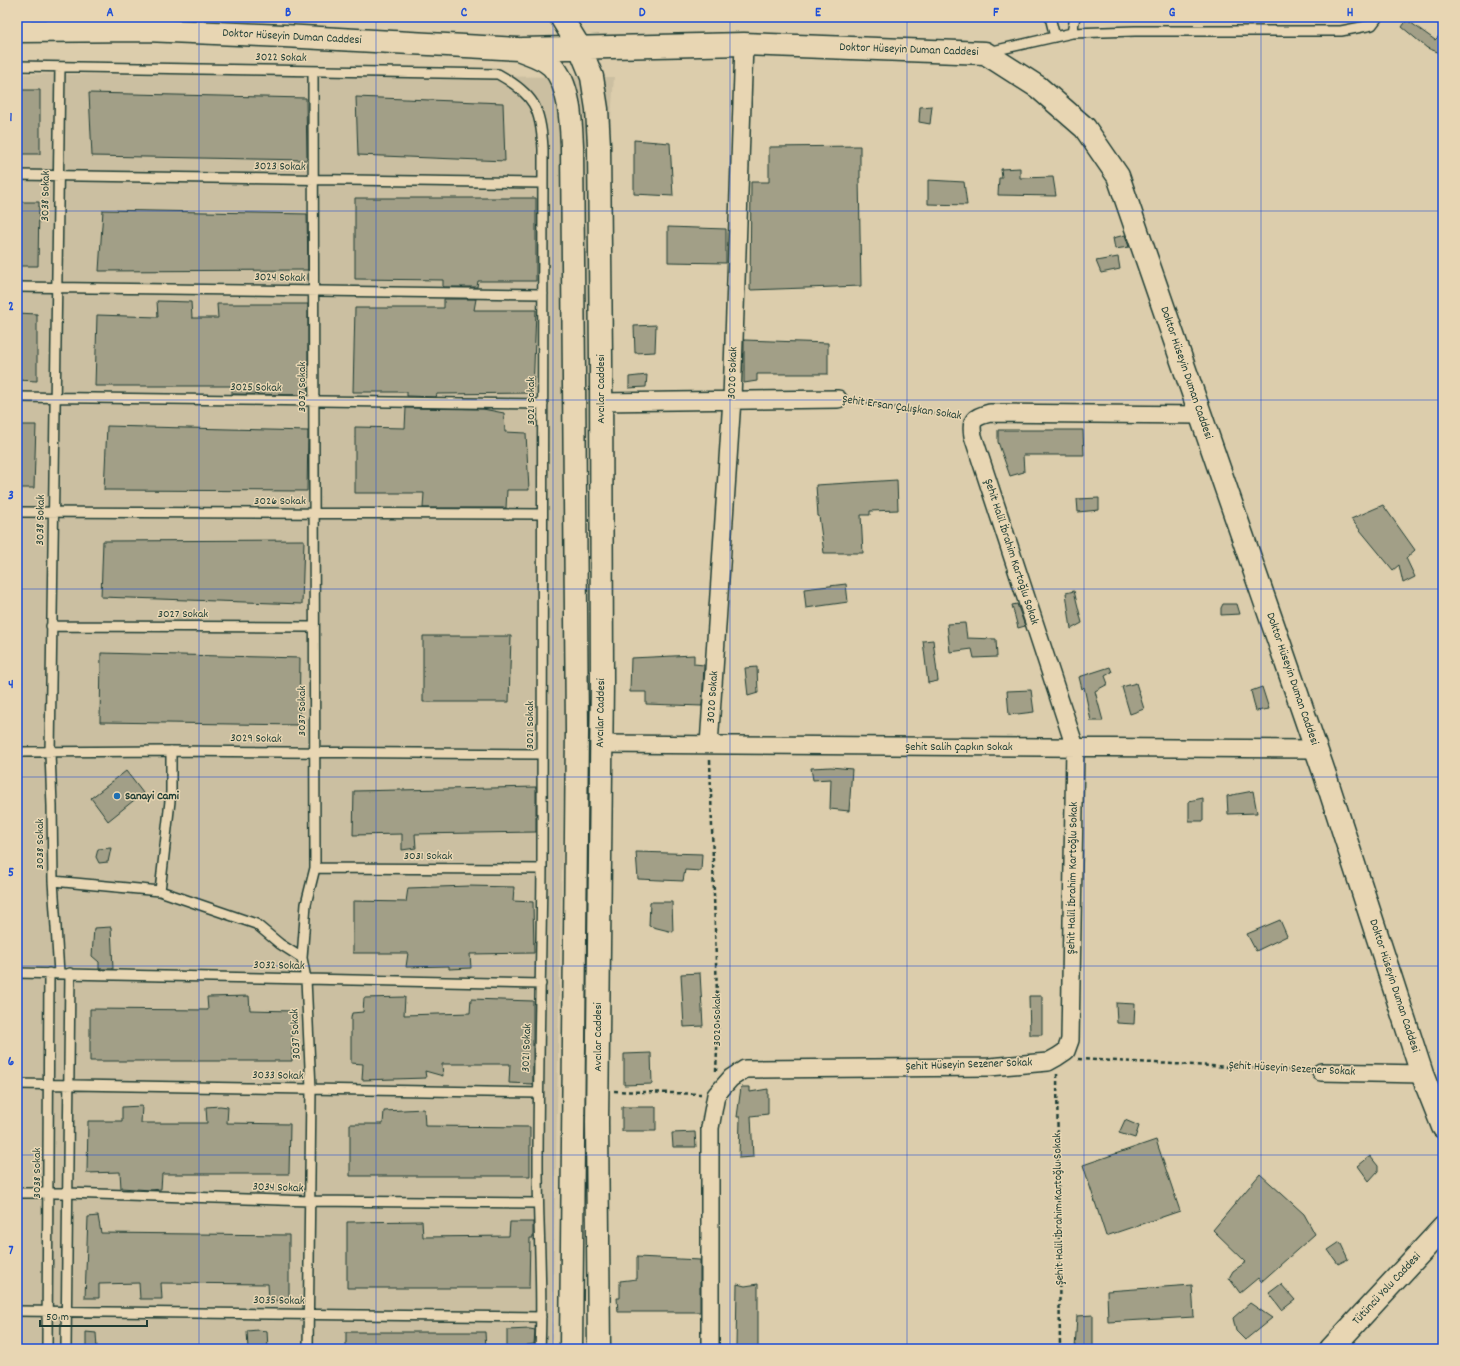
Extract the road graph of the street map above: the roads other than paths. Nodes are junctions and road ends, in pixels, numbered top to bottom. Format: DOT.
graph roads {
  1 [pos="1050,17"];
  2 [pos="1075,17"];
  3 [pos="1378,17"];
  4 [pos="563,18"];
  5 [pos="17,30"];
  6 [pos="1072,33"];
  7 [pos="1055,37"];
  8 [pos="744,44"];
  9 [pos="580,48"];
  10 [pos="518,49"];
  11 [pos="985,53"];
  12 [pos="17,66"];
  13 [pos="60,67"];
  14 [pos="313,71"];
  15 [pos="563,83"];
  16 [pos="534,102"];
  17 [pos="17,175"];
  18 [pos="58,176"];
  19 [pos="313,180"];
  20 [pos="543,183"];
  21 [pos="17,287"];
  22 [pos="56,287"];
  23 [pos="313,291"];
  24 [pos="543,294"];
  25 [pos="17,397"];
  26 [pos="55,398"];
  27 [pos="732,399"];
  28 [pos="838,399"];
  29 [pos="314,401"];
  30 [pos="601,402"];
  31 [pos="543,404"];
  32 [pos="1201,415"];
  33 [pos="974,419"];
  34 [pos="17,512"];
  35 [pos="53,512"];
  36 [pos="314,513"];
  37 [pos="542,514"];
  38 [pos="52,626"];
  39 [pos="314,627"];
  40 [pos="601,744"];
  41 [pos="709,745"];
  42 [pos="1075,747"];
  43 [pos="1316,749"];
  44 [pos="171,751"];
  45 [pos="17,752"];
  46 [pos="50,752"];
  47 [pos="314,752"];
  48 [pos="542,754"];
  49 [pos="315,868"];
  50 [pos="542,869"];
  51 [pos="53,881"];
  52 [pos="160,891"];
  53 [pos="302,958"];
  54 [pos="17,973"];
  55 [pos="49,973"];
  56 [pos="59,973"];
  57 [pos="70,974"];
  58 [pos="306,979"];
  59 [pos="541,984"];
  60 [pos="1057,1058"];
  61 [pos="1321,1072"];
  62 [pos="1422,1074"];
  63 [pos="17,1084"];
  64 [pos="49,1085"];
  65 [pos="69,1085"];
  66 [pos="311,1089"];
  67 [pos="538,1094"];
  68 [pos="1443,1127"];
  69 [pos="17,1193"];
  70 [pos="49,1193"];
  71 [pos="67,1193"];
  72 [pos="309,1201"];
  73 [pos="538,1203"];
  74 [pos="1443,1228"];
  75 [pos="17,1311"];
  76 [pos="48,1311"];
  77 [pos="66,1311"];
  78 [pos="309,1313"];
  79 [pos="541,1317"];
  80 [pos="48,1349"];
  81 [pos="66,1349"];
  82 [pos="308,1349"];
  83 [pos="540,1349"];
  84 [pos="572,1349"];
  85 [pos="599,1349"];
  86 [pos="710,1349"];
  87 [pos="1331,1349"];
  1 -- 7 [label="lane"];
  2 -- 6 [label="lane"];
  3 -- 6 [label="lane"];
  4 -- 9 [label="main road"];
  5 -- 10 [label="main road, Doktor Hüseyin Duman Caddesi"];
  6 -- 7 [label="lane"];
  7 -- 11 [label="lane"];
  8 -- 9 [label="main road, Doktor Hüseyin Duman Caddesi"];
  8 -- 11 [label="main road, Doktor Hüseyin Duman Caddesi"];
  8 -- 27 [label="street, 3020 Sokak"];
  9 -- 10 [label="main road, Doktor Hüseyin Duman Caddesi"];
  9 -- 30 [label="main road, Avcılar Caddesi"];
  10 -- 15 [label="main road, Doktor Hüseyin Duman Caddesi"];
  11 -- 32 [label="main road, Doktor Hüseyin Duman Caddesi"];
  12 -- 13 [label="lane, 3022 Sokak"];
  13 -- 14 [label="lane, 3022 Sokak"];
  13 -- 18 [label="lane, 3038 Sokak"];
  14 -- 16 [label="lane, 3022 Sokak"];
  14 -- 19 [label="lane, 3037 Sokak"];
  15 -- 84 [label="main road, Avcılar Caddesi"];
  16 -- 20 [label="lane, 3021 Sokak"];
  17 -- 18 [label="lane, 3023 Sokak"];
  18 -- 19 [label="lane, 3023 Sokak"];
  18 -- 22 [label="lane, 3038 Sokak"];
  19 -- 20 [label="lane, 3023 Sokak"];
  19 -- 23 [label="lane, 3037 Sokak"];
  20 -- 24 [label="lane, 3021 Sokak"];
  21 -- 22 [label="lane, 3024 Sokak"];
  22 -- 23 [label="lane, 3024 Sokak"];
  22 -- 26 [label="lane, 3038 Sokak"];
  23 -- 24 [label="lane, 3024 Sokak"];
  23 -- 29 [label="lane, 3037 Sokak"];
  24 -- 31 [label="lane, 3021 Sokak"];
  25 -- 26 [label="lane, 3025 Sokak"];
  26 -- 29 [label="lane, 3025 Sokak"];
  26 -- 35 [label="lane, 3038 Sokak"];
  27 -- 28 [label="street, Şehit Ersan Çalışkan Sokak"];
  27 -- 30 [label="street, Şehit Ersan Çalışkan Sokak"];
  27 -- 41 [label="street, 3020 Sokak"];
  29 -- 31 [label="lane, 3025 Sokak"];
  29 -- 36 [label="lane, 3037 Sokak"];
  30 -- 40 [label="main road, Avcılar Caddesi"];
  31 -- 37 [label="lane, 3021 Sokak"];
  32 -- 33 [label="street, Şehit Ersan Çalışkan Sokak"];
  32 -- 43 [label="main road, Doktor Hüseyin Duman Caddesi"];
  33 -- 42 [label="street, Şehit Halil İbrahim Kartoğlu Sokak"];
  34 -- 35 [label="lane, 3026 Sokak"];
  35 -- 36 [label="lane, 3026 Sokak"];
  35 -- 38 [label="lane, 3038 Sokak"];
  36 -- 37 [label="lane, 3026 Sokak"];
  36 -- 39 [label="lane, 3037 Sokak"];
  37 -- 48 [label="lane, 3021 Sokak"];
  38 -- 39 [label="lane, 3027 Sokak"];
  38 -- 46 [label="lane, 3038 Sokak"];
  39 -- 47 [label="lane, 3037 Sokak"];
  40 -- 41 [label="street, Şehit Salih Çapkın Sokak"];
  40 -- 85 [label="main road, Avcılar Caddesi"];
  41 -- 42 [label="street, Şehit Salih Çapkın Sokak"];
  42 -- 43 [label="street, Şehit Salih Çapkın Sokak"];
  42 -- 60 [label="street, Şehit Halil İbrahim Kartoğlu Sokak"];
  43 -- 62 [label="main road, Doktor Hüseyin Duman Caddesi"];
  44 -- 46 [label="lane, 3029 Sokak"];
  44 -- 47 [label="lane, 3029 Sokak"];
  44 -- 52 [label="lane"];
  45 -- 46 [label="lane, 3029 Sokak"];
  46 -- 51 [label="lane, 3038 Sokak"];
  47 -- 48 [label="lane, 3029 Sokak"];
  47 -- 49 [label="lane, 3037 Sokak"];
  48 -- 50 [label="lane, 3021 Sokak"];
  49 -- 50 [label="lane, 3031 Sokak"];
  49 -- 53 [label="lane, 3037 Sokak"];
  50 -- 59 [label="lane, 3021 Sokak"];
  51 -- 52 [label="lane"];
  51 -- 56 [label="lane, 3038 Sokak"];
  52 -- 53 [label="lane"];
  53 -- 58 [label="lane, 3037 Sokak"];
  54 -- 55 [label="lane, 3032 Sokak"];
  55 -- 56 [label="lane, 3032 Sokak"];
  55 -- 64 [label="lane, 3038 Sokak"];
  56 -- 57 [label="lane, 3032 Sokak"];
  57 -- 58 [label="lane, 3032 Sokak"];
  57 -- 65 [label="lane"];
  58 -- 59 [label="lane, 3032 Sokak"];
  58 -- 66 [label="lane, 3037 Sokak"];
  59 -- 67 [label="lane, 3021 Sokak"];
  60 -- 86 [label="street, Şehit Hüseyin Sezener Sokak"];
  61 -- 62 [label="street, Şehit Hüseyin Sezener Sokak"];
  62 -- 68 [label="main road, Doktor Hüseyin Duman Caddesi"];
  63 -- 64 [label="lane, 3033 Sokak"];
  64 -- 65 [label="lane, 3033 Sokak"];
  64 -- 70 [label="lane, 3038 Sokak"];
  65 -- 66 [label="lane, 3033 Sokak"];
  65 -- 71 [label="lane"];
  66 -- 67 [label="lane, 3033 Sokak"];
  66 -- 72 [label="lane, 3037 Sokak"];
  67 -- 73 [label="lane, 3021 Sokak"];
  69 -- 70 [label="lane, 3034 Sokak"];
  70 -- 71 [label="lane, 3034 Sokak"];
  70 -- 76 [label="lane, 3038 Sokak"];
  71 -- 72 [label="lane, 3034 Sokak"];
  71 -- 77 [label="lane"];
  72 -- 73 [label="lane, 3034 Sokak"];
  72 -- 78 [label="lane, 3037 Sokak"];
  73 -- 79 [label="lane, 3021 Sokak"];
  74 -- 87 [label="main road, Tütüncü Yolu Caddesi"];
  75 -- 76 [label="lane, 3035 Sokak"];
  76 -- 77 [label="lane, 3035 Sokak"];
  76 -- 80 [label="lane, 3038 Sokak"];
  77 -- 78 [label="lane, 3035 Sokak"];
  77 -- 81 [label="lane"];
  78 -- 79 [label="lane, 3035 Sokak"];
  78 -- 82 [label="lane, 3037 Sokak"];
  79 -- 83 [label="lane, 3021 Sokak"];
}
